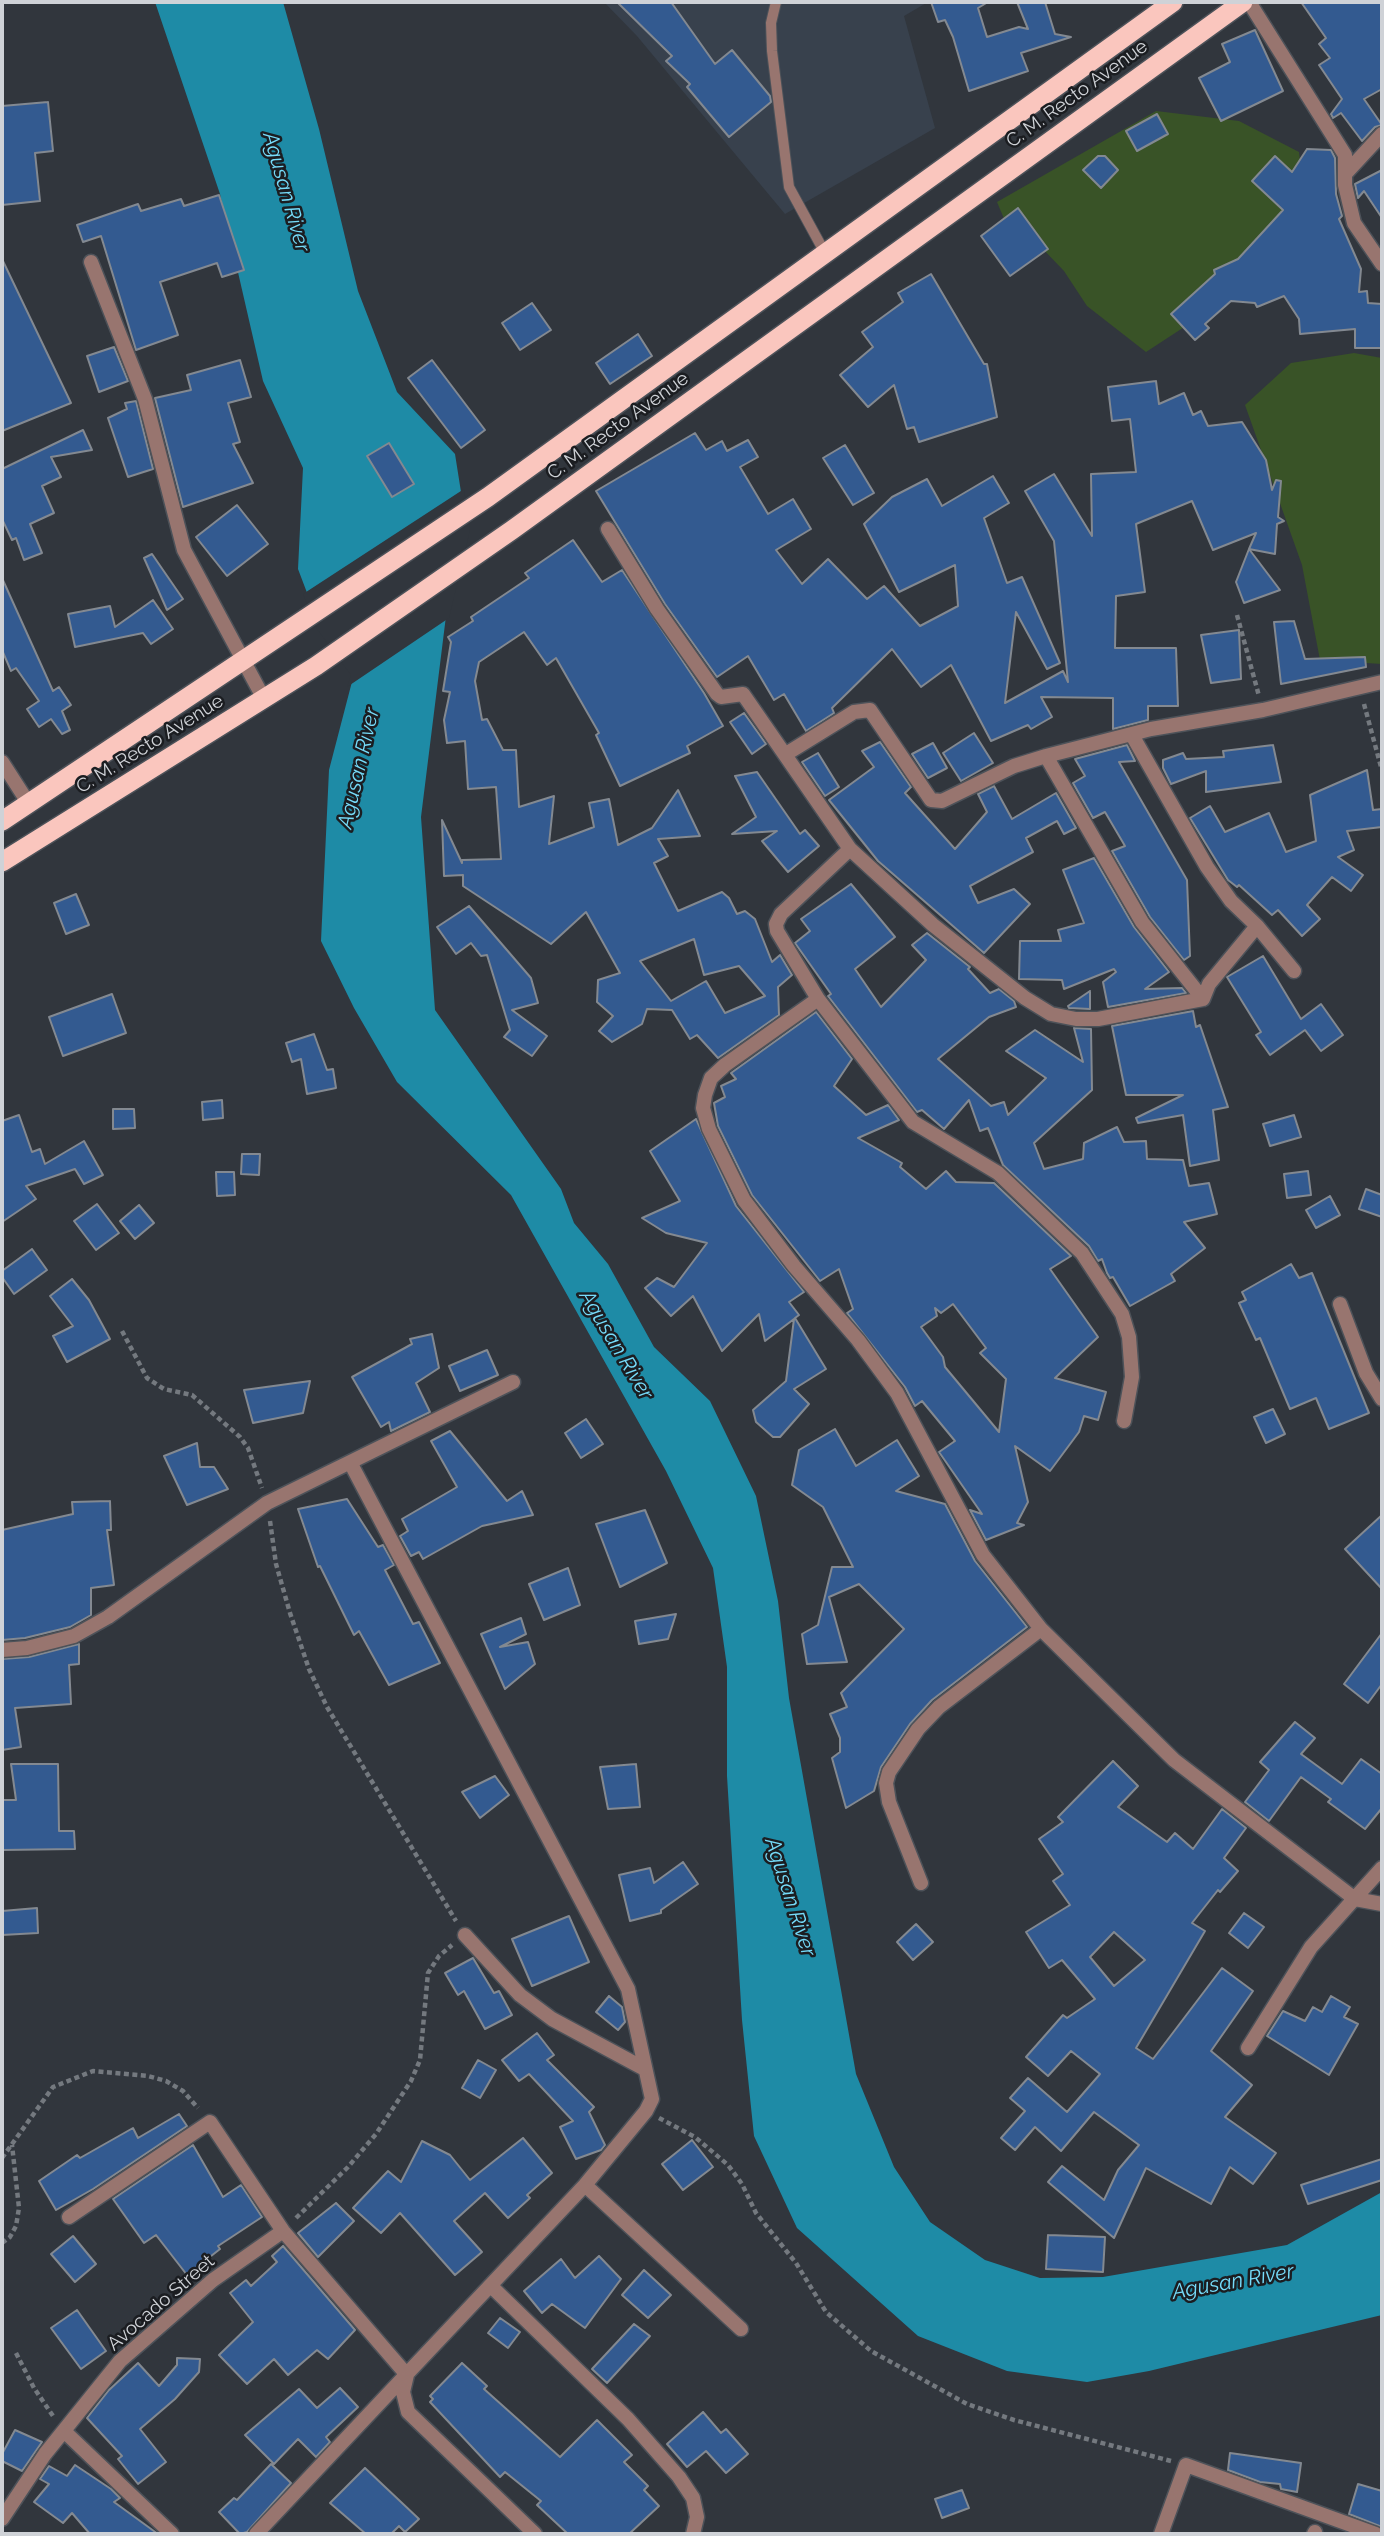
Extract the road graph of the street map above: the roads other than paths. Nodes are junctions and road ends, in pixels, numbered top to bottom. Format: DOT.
graph roads {
  1 [pos="776,2"];
  2 [pos="1173,2"];
  3 [pos="1243,2"];
  4 [pos="1249,2"];
  5 [pos="1382,134"];
  6 [pos="1347,172"];
  7 [pos="825,253"];
  8 [pos="91,262"];
  9 [pos="1382,264"];
  10 [pos="608,529"];
  11 [pos="242,663"];
  12 [pos="1382,682"];
  13 [pos="264,699"];
  14 [pos="1132,735"];
  15 [pos="786,754"];
  16 [pos="1045,756"];
  17 [pos="2,762"];
  18 [pos="29,804"];
  19 [pos="2,821"];
  20 [pos="850,849"];
  21 [pos="2,862"];
  22 [pos="1257,926"];
  23 [pos="1294,971"];
  24 [pos="818,999"];
  25 [pos="1203,999"];
  26 [pos="1340,1304"];
  27 [pos="513,1382"];
  28 [pos="1382,1399"];
  29 [pos="1124,1421"];
  30 [pos="351,1464"];
  31 [pos="1041,1629"];
  32 [pos="2,1650"];
  33 [pos="1382,1868"];
  34 [pos="921,1883"];
  35 [pos="1354,1899"];
  36 [pos="1382,1904"];
  37 [pos="465,1935"];
  38 [pos="1248,2048"];
  39 [pos="643,2068"];
  40 [pos="585,2185"];
  41 [pos="69,2217"];
  42 [pos="283,2231"];
  43 [pos="492,2287"];
  44 [pos="741,2329"];
  45 [pos="407,2375"];
  46 [pos="64,2431"];
  47 [pos="2,2519"];
  48 [pos="172,2534"];
  49 [pos="256,2534"];
  50 [pos="535,2534"];
  51 [pos="693,2534"];
  52 [pos="1161,2534"];
  53 [pos="1376,2534"];
  1 -- 7 [label="lane"];
  2 -- 7 [label="highway, C. M. Recto Avenue"];
  3 -- 13 [label="highway, C. M. Recto Avenue"];
  4 -- 6 [label="street"];
  5 -- 6 [label="street"];
  6 -- 9 [label="street"];
  7 -- 11 [label="highway, C. M. Recto Avenue"];
  8 -- 11 [label="street"];
  10 -- 15 [label="street"];
  11 -- 13 [label="street"];
  11 -- 18 [label="highway, C. M. Recto Avenue"];
  12 -- 14 [label="street"];
  13 -- 21 [label="highway, C. M. Recto Avenue"];
  14 -- 16 [label="street"];
  14 -- 22 [label="street"];
  15 -- 16 [label="street"];
  15 -- 20 [label="street"];
  16 -- 25 [label="street"];
  17 -- 18 [label="street"];
  18 -- 19 [label="highway, C. M. Recto Avenue"];
  20 -- 24 [label="street"];
  20 -- 25 [label="street"];
  22 -- 23 [label="street"];
  22 -- 25 [label="street"];
  24 -- 29 [label="street"];
  24 -- 31 [label="street"];
  26 -- 28 [label="street"];
  27 -- 30 [label="street"];
  30 -- 32 [label="street"];
  30 -- 39 [label="street"];
  31 -- 34 [label="street"];
  31 -- 35 [label="street"];
  33 -- 35 [label="street"];
  35 -- 36 [label="street"];
  35 -- 38 [label="street"];
  37 -- 39 [label="street"];
  39 -- 40 [label="street"];
  40 -- 43 [label="street"];
  40 -- 44 [label="street"];
  41 -- 42 [label="street"];
  42 -- 45 [label="street"];
  42 -- 46 [label="street, Avocado Street"];
  43 -- 45 [label="street"];
  43 -- 51 [label="street"];
  45 -- 49 [label="street"];
  45 -- 50 [label="street"];
  46 -- 47 [label="street, Avocado Street"];
  46 -- 48 [label="street"];
  52 -- 53 [label="street"];
}
